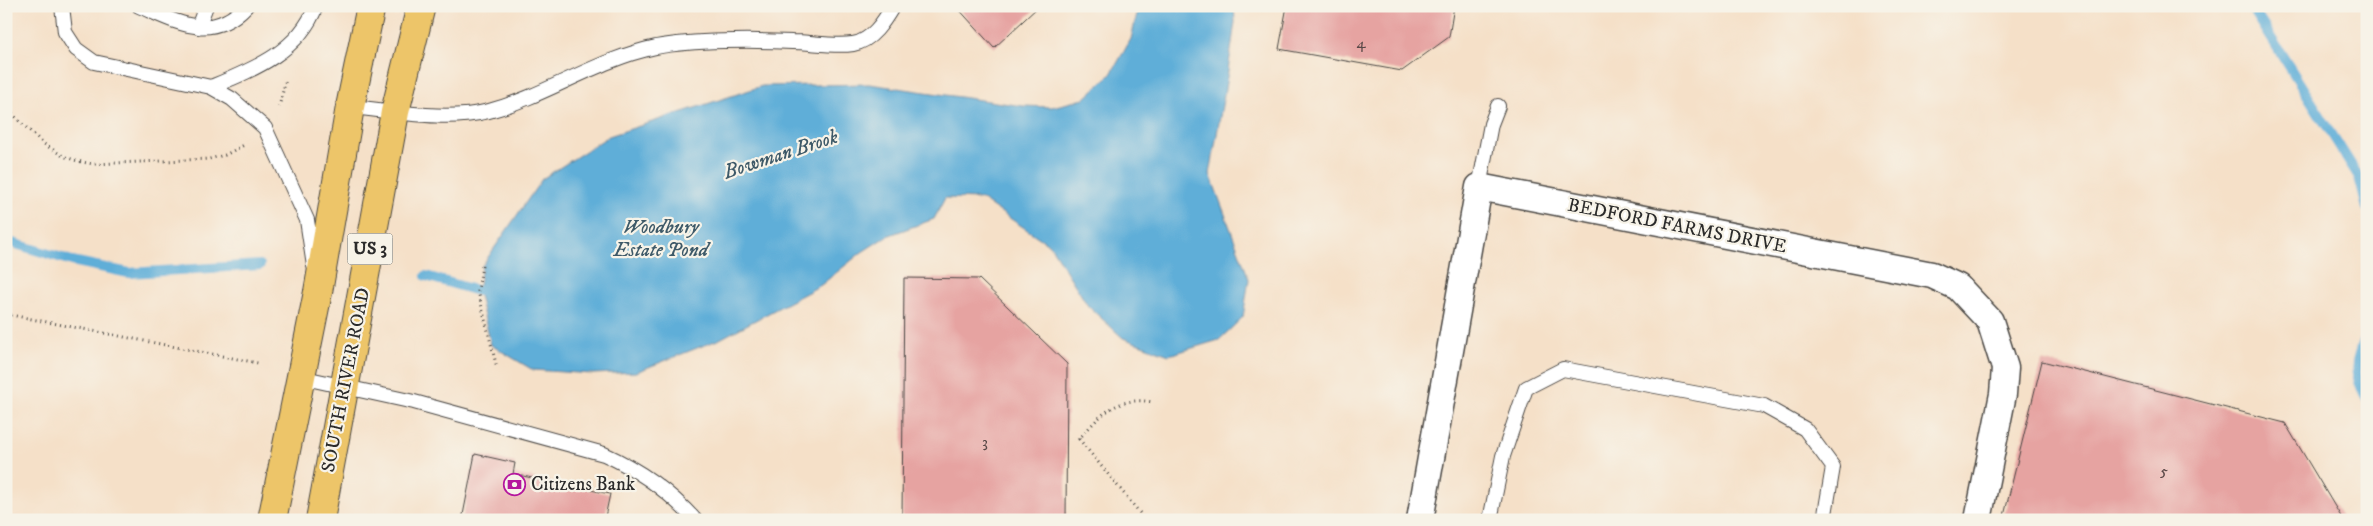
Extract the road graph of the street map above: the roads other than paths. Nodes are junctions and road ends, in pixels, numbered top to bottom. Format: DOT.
graph roads {
  1 [pos="62,6"];
  2 [pos="138,6"];
  3 [pos="206,6"];
  4 [pos="228,6"];
  5 [pos="246,6"];
  6 [pos="316,6"];
  7 [pos="371,6"];
  8 [pos="421,6"];
  9 [pos="893,6"];
  10 [pos="222,24"];
  11 [pos="198,27"];
  12 [pos="210,87"];
  13 [pos="350,106"];
  14 [pos="1498,106"];
  15 [pos="395,112"];
  16 [pos="1479,188"];
  17 [pos="318,292"];
  18 [pos="300,378"];
  19 [pos="345,386"];
  20 [pos="272,520"];
  21 [pos="320,520"];
  22 [pos="695,520"];
  23 [pos="1420,520"];
  24 [pos="1490,520"];
  25 [pos="1824,520"];
  26 [pos="1978,520"];
  1 -- 12 [label="lane"];
  2 -- 11 [label="lane"];
  3 -- 11 [label="lane"];
  4 -- 10 [label="lane"];
  5 -- 10 [label="lane"];
  6 -- 12 [label="lane"];
  7 -- 13 [label="main road, US 3"];
  8 -- 15 [label="main road, SOUTH RIVER ROAD / US 3"];
  9 -- 15 [label="lane"];
  10 -- 11 [label="lane"];
  12 -- 17 [label="lane"];
  13 -- 15 [label="lane"];
  13 -- 17 [label="main road, US 3"];
  14 -- 16 [label="lane"];
  15 -- 19 [label="main road, SOUTH RIVER ROAD / US 3"];
  16 -- 23 [label="street"];
  16 -- 26 [label="street, BEDFORD FARMS DRIVE"];
  17 -- 18 [label="main road, US 3"];
  18 -- 19 [label="lane"];
  18 -- 20 [label="main road, US 3"];
  19 -- 21 [label="main road, SOUTH RIVER ROAD / US 3"];
  19 -- 22 [label="lane"];
  24 -- 25 [label="lane"];
}
